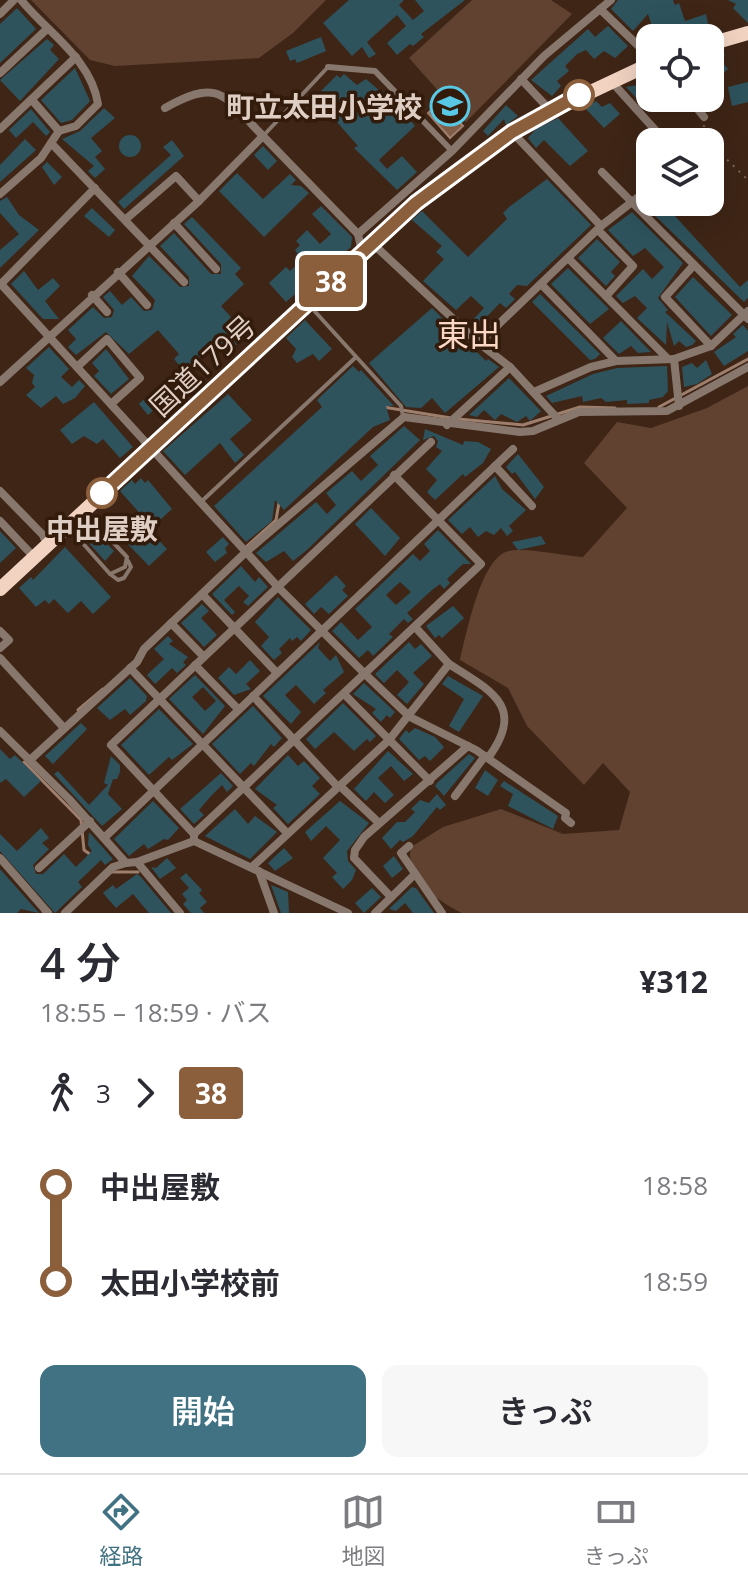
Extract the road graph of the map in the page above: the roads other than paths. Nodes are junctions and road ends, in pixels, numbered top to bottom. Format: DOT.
graph roads {
  1 [pos="14,0"];
  2 [pos="21,0"];
  3 [pos="611,0"];
  4 [pos="600,9"];
  5 [pos="0,14"];
  6 [pos="47,29"];
  7 [pos="748,33"];
  8 [pos="724,40"];
  9 [pos="636,44"];
  10 [pos="76,57"];
  11 [pos="328,67"];
  12 [pos="636,70"];
  13 [pos="0,73"];
  14 [pos="521,79"];
  15 [pos="611,80"];
  16 [pos="32,100"];
  17 [pos="165,108"];
  18 [pos="550,110"];
  19 [pos="700,112"];
  20 [pos="704,117"];
  21 [pos="654,128"];
  22 [pos="0,129"];
  23 [pos="59,131"];
  24 [pos="512,132"];
  25 [pos="263,136"];
  26 [pos="51,143"];
  27 [pos="452,151"];
  28 [pos="602,172"];
  29 [pos="95,188"];
  30 [pos="0,194"];
  31 [pos="636,200"];
  32 [pos="199,201"];
  33 [pos="632,203"];
  34 [pos="126,219"];
  35 [pos="174,223"];
  36 [pos="600,228"];
  37 [pos="358,234"];
  38 [pos="149,245"];
  39 [pos="367,248"];
  40 [pos="569,259"];
  41 [pos="694,265"];
  42 [pos="216,269"];
  43 [pos="118,272"];
  44 [pos="184,282"];
  45 [pos="1,284"];
  46 [pos="541,284"];
  47 [pos="92,295"];
  48 [pos="607,295"];
  49 [pos="307,303"];
  50 [pos="147,305"];
  51 [pos="107,312"];
  52 [pos="746,315"];
  53 [pos="47,336"];
  54 [pos="479,343"];
  55 [pos="711,346"];
  56 [pos="355,358"];
  57 [pos="670,359"];
  58 [pos="616,361"];
  59 [pos="77,367"];
  60 [pos="510,367"];
  61 [pos="748,367"];
  62 [pos="0,382"];
  63 [pos="534,392"];
  64 [pos="111,404"];
  65 [pos="679,406"];
  66 [pos="555,415"];
  67 [pos="404,417"];
  68 [pos="447,425"];
  69 [pos="431,442"];
  70 [pos="150,449"];
  71 [pos="513,449"];
  72 [pos="495,466"];
  73 [pos="394,475"];
  74 [pos="0,491"];
  75 [pos="200,502"];
  76 [pos="532,506"];
  77 [pos="84,511"];
  78 [pos="439,519"];
  79 [pos="0,521"];
  80 [pos="67,526"];
  81 [pos="47,545"];
  82 [pos="243,549"];
  83 [pos="34,557"];
  84 [pos="278,587"];
  85 [pos="0,589"];
  86 [pos="202,594"];
  87 [pos="171,623"];
  88 [pos="235,627"];
  89 [pos="416,628"];
  90 [pos="322,630"];
  91 [pos="0,631"];
  92 [pos="0,648"];
  93 [pos="204,657"];
  94 [pos="0,658"];
  95 [pos="449,664"];
  96 [pos="195,665"];
  97 [pos="130,668"];
  98 [pos="277,673"];
  99 [pos="366,675"];
  100 [pos="344,694"];
  101 [pos="253,696"];
  102 [pos="159,700"];
  103 [pos="238,709"];
  104 [pos="410,717"];
  105 [pos="62,726"];
  106 [pos="0,731"];
  107 [pos="389,740"];
  108 [pos="296,741"];
  109 [pos="203,745"];
  110 [pos="468,746"];
  111 [pos="486,757"];
  112 [pos="30,760"];
  113 [pos="430,781"];
  114 [pos="339,786"];
  115 [pos="245,789"];
  116 [pos="153,790"];
  117 [pos="455,796"];
  118 [pos="90,821"];
  119 [pos="379,823"];
  120 [pos="571,823"];
  121 [pos="287,833"];
  122 [pos="105,837"];
  123 [pos="194,837"];
  124 [pos="409,846"];
  125 [pos="0,858"];
  126 [pos="137,862"];
  127 [pos="126,863"];
  128 [pos="39,868"];
  129 [pos="255,869"];
  130 [pos="414,875"];
  131 [pos="391,897"];
  132 [pos="48,913"];
  133 [pos="65,913"];
  134 [pos="180,913"];
  135 [pos="274,913"];
  136 [pos="348,913"];
  137 [pos="375,913"];
  138 [pos="442,913"];
  1 -- 5 [label="street"];
  2 -- 6 [label="street"];
  3 -- 4 [label="street"];
  4 -- 9 [label="street"];
  4 -- 14 [label="street"];
  6 -- 10 [label="street"];
  6 -- 13 [label="street"];
  7 -- 8 [label="highway"];
  10 -- 16 [label="street"];
  10 -- 23 [label="street"];
  11 -- 25 [label="lane"];
  11 -- 27 [label="street"];
  12 -- 15 [label="highway, 国道179号"];
  14 -- 18 [label="street"];
  14 -- 27 [label="street"];
  15 -- 18 [label="highway, 国道179号"];
  15 -- 21 [label="street"];
  16 -- 22 [label="street"];
  16 -- 23 [label="street"];
  17 -- 25 [label="street"];
  18 -- 24 [label="highway, 国道179号"];
  19 -- 20 [label="street"];
  23 -- 26 [label="street"];
  24 -- 36 [label="street"];
  24 -- 39 [label="highway, 国道179号"];
  25 -- 32 [label="street"];
  25 -- 37 [label="street"];
  26 -- 29 [label="street"];
  26 -- 30 [label="street"];
  27 -- 37 [label="street"];
  28 -- 33 [label="street"];
  29 -- 34 [label="street"];
  29 -- 45 [label="street"];
  31 -- 33 [label="street"];
  32 -- 34 [label="street"];
  32 -- 35 [label="street"];
  33 -- 36 [label="street"];
  33 -- 41 [label="street"];
  34 -- 38 [label="street"];
  35 -- 38 [label="street"];
  35 -- 42 [label="street"];
  36 -- 40 [label="street"];
  36 -- 48 [label="street"];
  37 -- 39 [label="street"];
  38 -- 43 [label="street"];
  38 -- 44 [label="street"];
  39 -- 49 [label="highway, 国道179号"];
  39 -- 54 [label="street"];
  40 -- 46 [label="street"];
  40 -- 48 [label="street"];
  41 -- 52 [label="street"];
  41 -- 55 [label="street"];
  43 -- 47 [label="street"];
  43 -- 50 [label="street"];
  45 -- 53 [label="street"];
  46 -- 54 [label="street"];
  46 -- 58 [label="street"];
  47 -- 51 [label="street"];
  47 -- 53 [label="street"];
  48 -- 57 [label="street"];
  49 -- 56 [label="lane"];
  49 -- 70 [label="highway, 国道179号"];
  52 -- 55 [label="street"];
  53 -- 59 [label="street"];
  53 -- 62 [label="street"];
  54 -- 60 [label="street"];
  55 -- 57 [label="street"];
  56 -- 67 [label="lane"];
  56 -- 75 [label="lane"];
  57 -- 58 [label="street"];
  57 -- 65 [label="street"];
  58 -- 63 [label="street"];
  59 -- 64 [label="street"];
  59 -- 64 [label="street"];
  60 -- 63 [label="street"];
  60 -- 68 [label="street"];
  61 -- 65 [label="street"];
  63 -- 66 [label="street"];
  64 -- 70 [label="street"];
  65 -- 66 [label="street"];
  66 -- 68 [label="street"];
  67 -- 68 [label="street"];
  67 -- 82 [label="street"];
  69 -- 73 [label="street"];
  70 -- 75 [label="street"];
  70 -- 77 [label="highway, 国道179号"];
  71 -- 72 [label="street"];
  72 -- 76 [label="street"];
  72 -- 78 [label="street"];
  73 -- 78 [label="street"];
  73 -- 84 [label="street"];
  74 -- 81 [label="street"];
  75 -- 82 [label="street"];
  77 -- 80 [label="highway, 国道179号"];
  77 -- 80 [label="lane"];
  78 -- 89 [label="street"];
  78 -- 90 [label="street"];
  79 -- 83 [label="street"];
  80 -- 81 [label="highway, 国道179号"];
  81 -- 83 [label="highway, 国道179号"];
  82 -- 84 [label="street"];
  82 -- 86 [label="street"];
  83 -- 85 [label="highway, 国道179号"];
  84 -- 88 [label="street"];
  84 -- 90 [label="street"];
  86 -- 87 [label="street"];
  86 -- 88 [label="street"];
  87 -- 93 [label="street"];
  87 -- 97 [label="street"];
  88 -- 93 [label="street"];
  88 -- 98 [label="street"];
  89 -- 95 [label="street"];
  89 -- 99 [label="street"];
  90 -- 98 [label="street"];
  90 -- 99 [label="street"];
  91 -- 92 [label="street"];
  93 -- 96 [label="street"];
  94 -- 105 [label="street"];
  95 -- 104 [label="street"];
  95 -- 111 [label="street"];
  96 -- 102 [label="street"];
  96 -- 103 [label="street"];
  97 -- 102 [label="street"];
  97 -- 105 [label="street"];
  98 -- 101 [label="street"];
  99 -- 100 [label="street"];
  99 -- 104 [label="street"];
  100 -- 107 [label="street"];
  100 -- 108 [label="street"];
  101 -- 103 [label="street"];
  101 -- 108 [label="street"];
  102 -- 109 [label="street"];
  102 -- 116 [label="street"];
  103 -- 109 [label="street"];
  104 -- 107 [label="street"];
  104 -- 110 [label="street"];
  105 -- 112 [label="street"];
  106 -- 112 [label="street"];
  107 -- 113 [label="street"];
  107 -- 114 [label="street"];
  108 -- 114 [label="street"];
  108 -- 115 [label="street"];
  109 -- 115 [label="street"];
  109 -- 116 [label="street"];
  110 -- 111 [label="street"];
  110 -- 113 [label="street"];
  111 -- 117 [label="street"];
  111 -- 120 [label="street"];
  112 -- 118 [label="street"];
  113 -- 119 [label="street"];
  114 -- 119 [label="street"];
  114 -- 121 [label="street"];
  115 -- 121 [label="street"];
  115 -- 123 [label="street"];
  116 -- 122 [label="street"];
  116 -- 123 [label="street"];
  118 -- 122 [label="street"];
  118 -- 128 [label="street"];
  119 -- 131 [label="street"];
  121 -- 129 [label="street"];
  122 -- 127 [label="street"];
  123 -- 126 [label="street"];
  123 -- 129 [label="street"];
  124 -- 130 [label="street"];
  125 -- 132 [label="street"];
  126 -- 127 [label="street"];
  126 -- 134 [label="street"];
  127 -- 133 [label="street"];
  129 -- 135 [label="street"];
  129 -- 136 [label="street"];
  130 -- 131 [label="street"];
  130 -- 138 [label="street"];
  131 -- 137 [label="street"];
}
